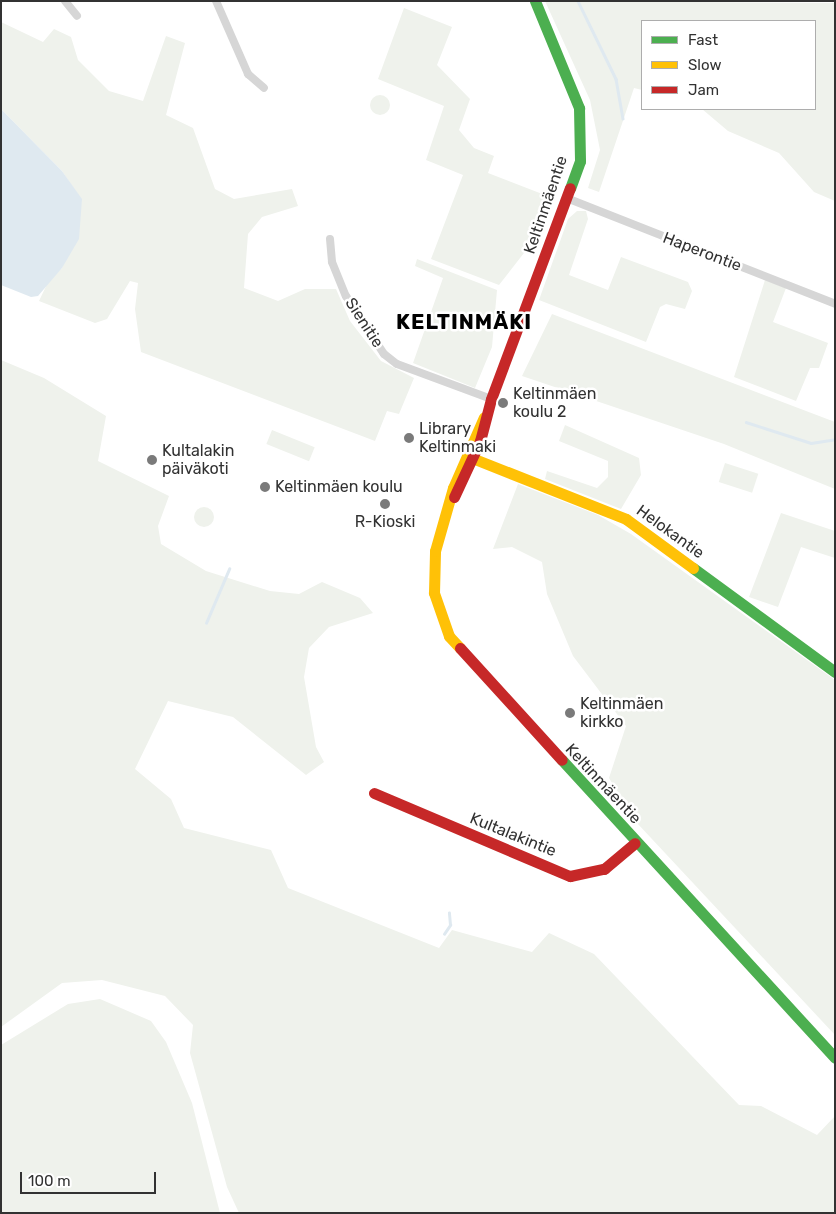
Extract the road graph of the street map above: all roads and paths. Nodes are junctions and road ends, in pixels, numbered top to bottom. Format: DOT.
graph roads {
  1 [pos="65,1"];
  2 [pos="216,1"];
  3 [pos="535,1"];
  4 [pos="76,16"];
  5 [pos="264,88"];
  6 [pos="569,199"];
  7 [pos="330,238"];
  8 [pos="835,304"];
  9 [pos="491,399"];
  10 [pos="470,456"];
  11 [pos="835,672"];
  12 [pos="374,793"];
  13 [pos="635,843"];
  14 [pos="835,1058"];
  1 -- 4 [label="street"];
  2 -- 5 [label="street"];
  3 -- 6 [label="main road, Keltinmäentie"];
  6 -- 8 [label="street, Haperontie"];
  6 -- 9 [label="main road, Keltinmäentie"];
  7 -- 9 [label="street, Sienitie"];
  9 -- 10 [label="main road, Keltinmäentie"];
  10 -- 11 [label="main road, Helokantie"];
  10 -- 13 [label="main road, Keltinmäentie"];
  12 -- 13 [label="main road, Kultalakintie"];
  13 -- 14 [label="main road, Keltinmäentie"];
}
